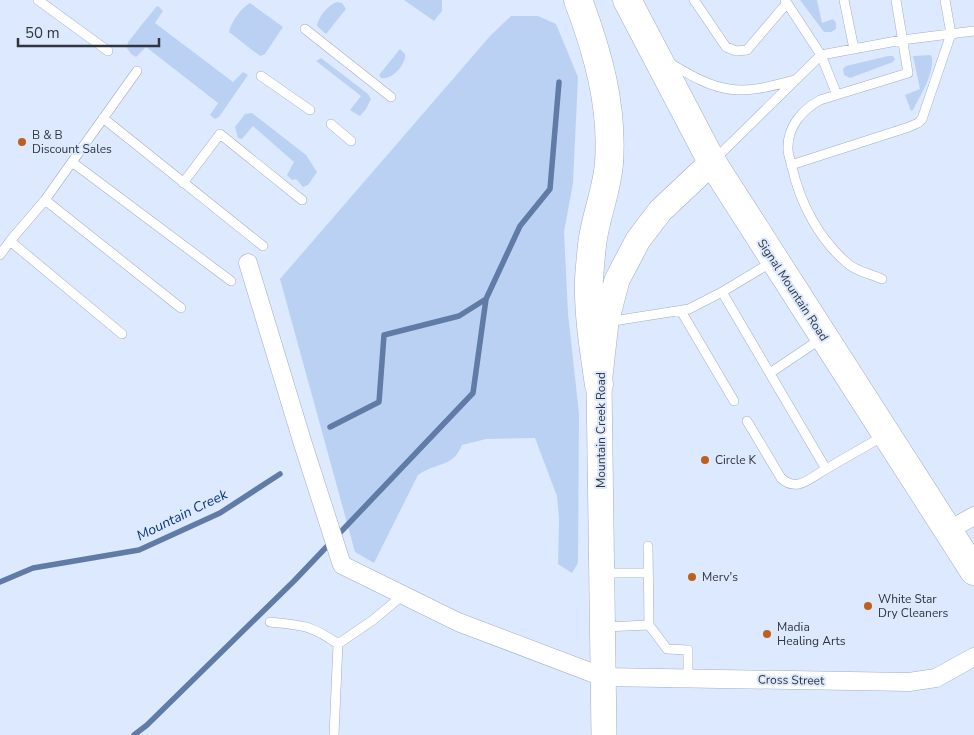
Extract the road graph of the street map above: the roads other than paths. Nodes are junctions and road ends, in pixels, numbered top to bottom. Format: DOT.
graph roads {
  1 [pos="38,0"];
  2 [pos="578,0"];
  3 [pos="627,0"];
  4 [pos="694,0"];
  5 [pos="844,0"];
  6 [pos="896,0"];
  7 [pos="945,0"];
  8 [pos="786,1"];
  9 [pos="305,29"];
  10 [pos="974,32"];
  11 [pos="951,34"];
  12 [pos="902,40"];
  13 [pos="854,49"];
  14 [pos="108,51"];
  15 [pos="821,55"];
  16 [pos="656,56"];
  17 [pos="137,71"];
  18 [pos="261,76"];
  19 [pos="796,80"];
  20 [pos="837,95"];
  21 [pos="391,97"];
  22 [pos="310,110"];
  23 [pos="103,118"];
  24 [pos="331,124"];
  25 [pos="351,141"];
  26 [pos="72,162"];
  27 [pos="712,162"];
  28 [pos="791,165"];
  29 [pos="183,183"];
  30 [pos="45,200"];
  31 [pos="302,200"];
  32 [pos="10,241"];
  33 [pos="263,246"];
  34 [pos="0,255"];
  35 [pos="775,260"];
  36 [pos="248,262"];
  37 [pos="882,279"];
  38 [pos="231,281"];
  39 [pos="722,292"];
  40 [pos="181,308"];
  41 [pos="681,311"];
  42 [pos="606,322"];
  43 [pos="122,334"];
  44 [pos="824,337"];
  45 [pos="770,373"];
  46 [pos="599,385"];
  47 [pos="734,401"];
  48 [pos="747,421"];
  49 [pos="886,434"];
  50 [pos="826,469"];
  51 [pos="974,516"];
  52 [pos="947,531"];
  53 [pos="648,546"];
  54 [pos="974,571"];
  55 [pos="602,573"];
  56 [pos="648,573"];
  57 [pos="403,595"];
  58 [pos="270,622"];
  59 [pos="649,624"];
  60 [pos="602,627"];
  61 [pos="338,644"];
  62 [pos="974,657"];
  63 [pos="603,677"];
  64 [pos="688,679"];
  65 [pos="334,735"];
  66 [pos="604,735"];
  1 -- 14 [label="lane"];
  2 -- 46 [label="main road"];
  3 -- 16 [label="main road, Signal Mountain Road"];
  4 -- 8 [label="lane"];
  5 -- 13 [label="lane"];
  6 -- 12 [label="lane"];
  7 -- 11 [label="lane"];
  8 -- 15 [label="lane"];
  9 -- 21 [label="lane"];
  10 -- 11 [label="lane"];
  11 -- 12 [label="lane"];
  11 -- 28 [label="lane"];
  12 -- 13 [label="lane"];
  12 -- 20 [label="lane"];
  13 -- 15 [label="lane"];
  15 -- 19 [label="lane"];
  15 -- 20 [label="lane"];
  16 -- 19 [label="lane"];
  16 -- 27 [label="main road, Signal Mountain Road"];
  17 -- 23 [label="lane"];
  18 -- 22 [label="lane"];
  19 -- 27 [label="lane"];
  20 -- 28 [label="lane"];
  23 -- 26 [label="lane"];
  23 -- 29 [label="lane"];
  24 -- 25 [label="lane"];
  26 -- 30 [label="lane"];
  26 -- 38 [label="lane"];
  27 -- 35 [label="main road, Signal Mountain Road"];
  27 -- 42 [label="main road, Mountain Creek Road"];
  28 -- 37 [label="lane"];
  29 -- 31 [label="lane"];
  29 -- 33 [label="lane"];
  30 -- 32 [label="lane"];
  30 -- 40 [label="lane"];
  32 -- 34 [label="lane"];
  32 -- 43 [label="lane"];
  35 -- 39 [label="lane"];
  35 -- 44 [label="main road, Signal Mountain Road"];
  36 -- 57 [label="street, Cross Street"];
  39 -- 41 [label="lane"];
  39 -- 45 [label="lane"];
  41 -- 42 [label="lane"];
  41 -- 47 [label="lane"];
  42 -- 46 [label="main road, Mountain Creek Road"];
  44 -- 45 [label="lane"];
  44 -- 49 [label="main road, Signal Mountain Road"];
  45 -- 50 [label="lane"];
  46 -- 55 [label="main road, Mountain Creek Road"];
  48 -- 50 [label="lane"];
  49 -- 50 [label="lane"];
  49 -- 52 [label="main road, Signal Mountain Road"];
  51 -- 52 [label="street"];
  52 -- 54 [label="main road, Signal Mountain Road"];
  53 -- 56 [label="lane"];
  55 -- 56 [label="lane"];
  55 -- 60 [label="main road, Mountain Creek Road"];
  56 -- 59 [label="lane"];
  57 -- 61 [label="lane"];
  57 -- 63 [label="street, Cross Street"];
  58 -- 61 [label="lane"];
  59 -- 60 [label="lane"];
  59 -- 64 [label="lane"];
  60 -- 63 [label="main road, Mountain Creek Road"];
  61 -- 65 [label="lane"];
  62 -- 64 [label="street, Cross Street"];
  63 -- 64 [label="street, Cross Street"];
  63 -- 66 [label="main road, Mountain Creek Road"];
}
